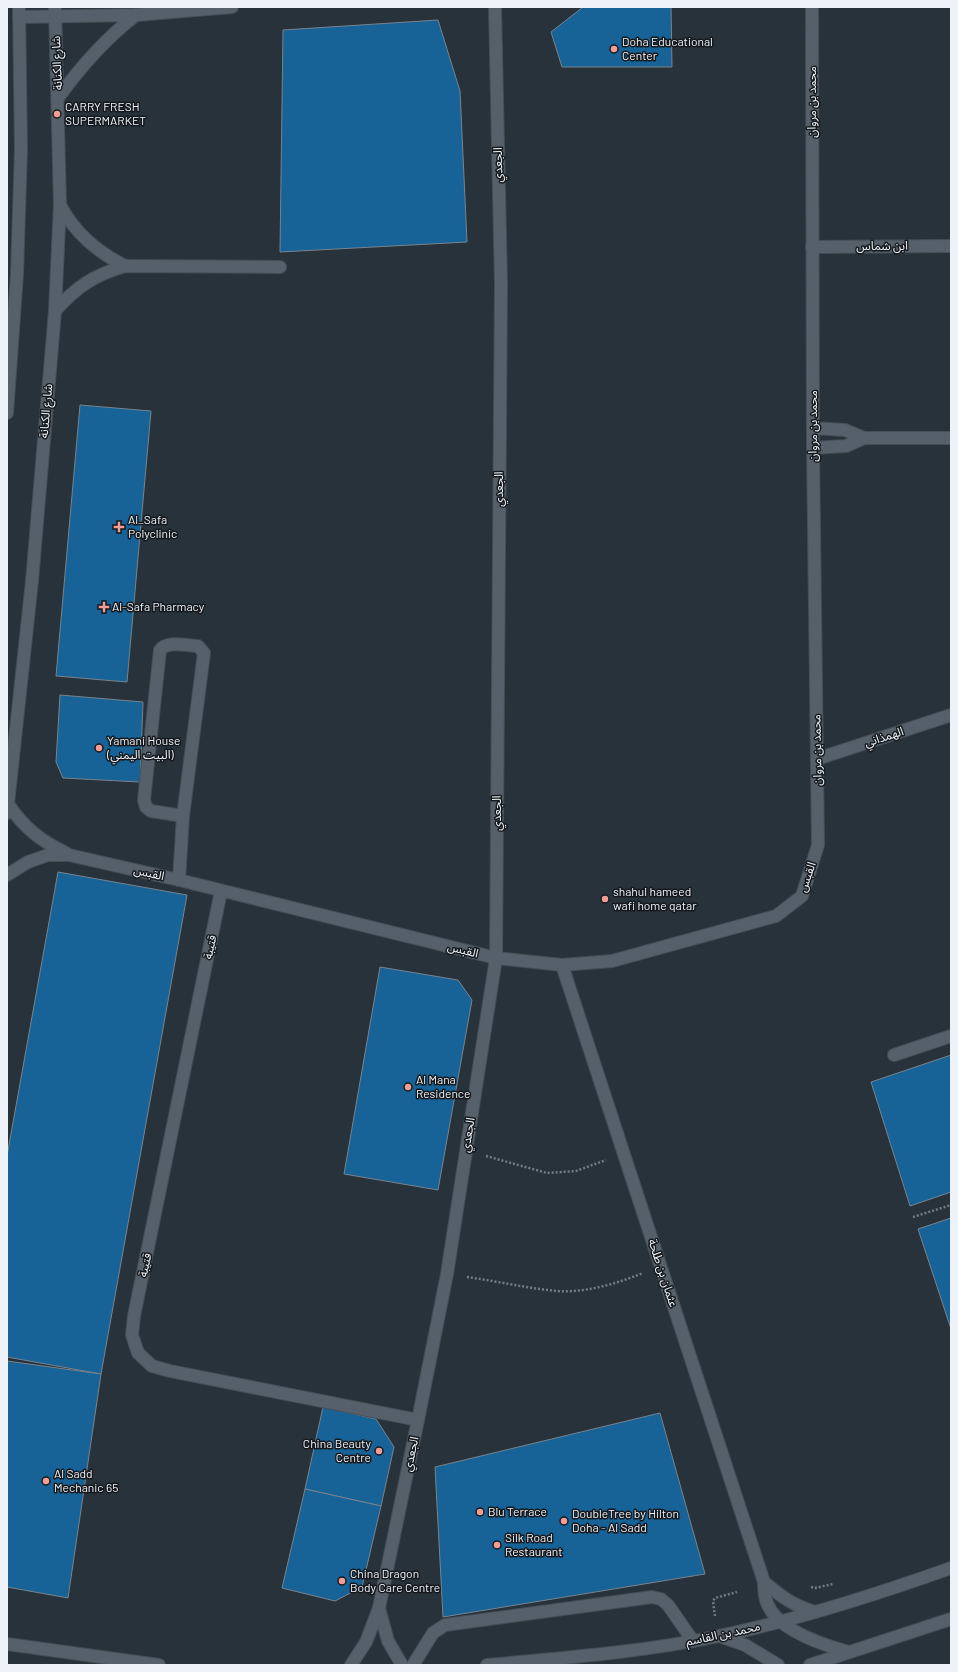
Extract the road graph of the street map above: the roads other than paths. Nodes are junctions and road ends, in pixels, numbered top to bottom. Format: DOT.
graph roads {
  1 [pos="232,7"];
  2 [pos="495,7"];
  3 [pos="812,7"];
  4 [pos="19,12"];
  5 [pos="55,12"];
  6 [pos="136,15"];
  7 [pos="58,98"];
  8 [pos="60,205"];
  9 [pos="951,246"];
  10 [pos="812,247"];
  11 [pos="125,266"];
  12 [pos="280,268"];
  13 [pos="55,311"];
  14 [pos="7,413"];
  15 [pos="813,428"];
  16 [pos="864,438"];
  17 [pos="951,438"];
  18 [pos="813,448"];
  19 [pos="951,715"];
  20 [pos="817,759"];
  21 [pos="8,809"];
  22 [pos="183,816"];
  23 [pos="818,846"];
  24 [pos="69,855"];
  25 [pos="7,875"];
  26 [pos="179,880"];
  27 [pos="221,891"];
  28 [pos="496,958"];
  29 [pos="562,965"];
  30 [pos="951,1036"];
  31 [pos="894,1055"];
  32 [pos="418,1420"];
  33 [pos="951,1568"];
  34 [pos="764,1582"];
  35 [pos="379,1608"];
  36 [pos="815,1612"];
  37 [pos="951,1618"];
  38 [pos="780,1621"];
  39 [pos="719,1636"];
  40 [pos="693,1641"];
  41 [pos="7,1644"];
  42 [pos="849,1652"];
  43 [pos="159,1665"];
  44 [pos="351,1665"];
  45 [pos="402,1665"];
  46 [pos="413,1665"];
  47 [pos="487,1665"];
  48 [pos="778,1665"];
  49 [pos="810,1665"];
  1 -- 6 [label="street"];
  2 -- 28 [label="street, الجعدي"];
  3 -- 10 [label="street, محمد بن مروان"];
  4 -- 5 [label="street"];
  4 -- 14 [label="street"];
  5 -- 6 [label="street"];
  5 -- 7 [label="street, شارع الكنانة"];
  6 -- 7 [label="street"];
  7 -- 8 [label="street, شارع الكنانة"];
  8 -- 11 [label="street"];
  8 -- 13 [label="street, شارع الكنانة"];
  9 -- 10 [label="street, ابن شماس"];
  10 -- 15 [label="street, محمد بن مروان"];
  11 -- 12 [label="street"];
  11 -- 13 [label="street"];
  13 -- 21 [label="street, شارع الكنانة"];
  15 -- 16 [label="street"];
  15 -- 18 [label="street, محمد بن مروان"];
  16 -- 17 [label="street"];
  16 -- 18 [label="street"];
  18 -- 20 [label="street, محمد بن مروان"];
  19 -- 20 [label="street, الهمذاني"];
  20 -- 23 [label="street, محمد بن مروان"];
  21 -- 24 [label="street, القبس"];
  22 -- 22 [label="street"];
  22 -- 26 [label="street"];
  23 -- 29 [label="street, القبس"];
  24 -- 25 [label="street, القبس"];
  24 -- 26 [label="street, القبس"];
  26 -- 27 [label="street, القبس"];
  27 -- 28 [label="street, القبس"];
  27 -- 32 [label="street, قتيبة"];
  28 -- 29 [label="street, القبس"];
  28 -- 32 [label="street, الجعدي"];
  29 -- 34 [label="street, عثمان بن طلحة"];
  30 -- 31 [label="street"];
  32 -- 35 [label="street, الجعدي"];
  33 -- 36 [label="street, محمد بن القاسم"];
  34 -- 36 [label="street"];
  34 -- 38 [label="street, عثمان بن طلحة"];
  35 -- 44 [label="street, الجعدي"];
  35 -- 45 [label="street, الجعدي"];
  36 -- 38 [label="street, محمد بن القاسم"];
  37 -- 42 [label="street"];
  38 -- 39 [label="street, محمد بن القاسم"];
  38 -- 42 [label="street, عثمان بن طلحة"];
  39 -- 40 [label="street, محمد بن القاسم"];
  39 -- 48 [label="street"];
  40 -- 46 [label="street"];
  40 -- 47 [label="street, محمد بن القاسم"];
  41 -- 43 [label="street"];
  42 -- 49 [label="street"];
}
